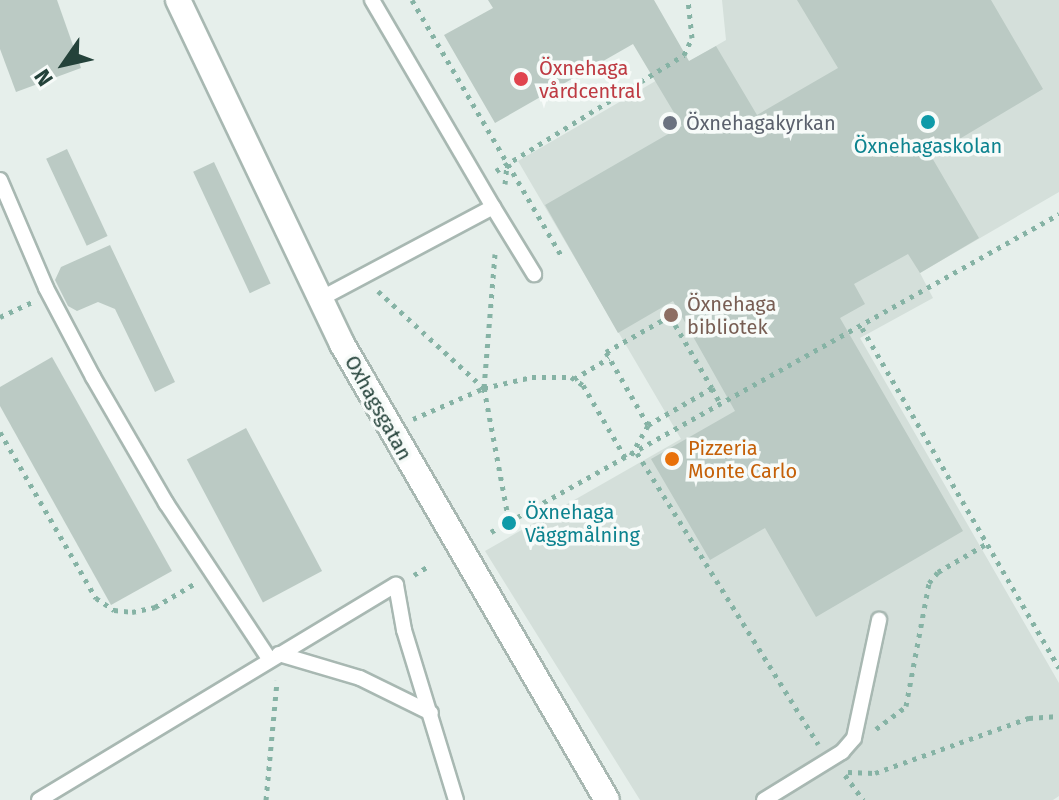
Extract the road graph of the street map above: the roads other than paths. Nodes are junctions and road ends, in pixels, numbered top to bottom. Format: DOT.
graph roads {
  1 [pos="178,0"];
  2 [pos="372,0"];
  3 [pos="0,180"];
  4 [pos="497,213"];
  5 [pos="534,274"];
  6 [pos="320,299"];
  7 [pos="879,620"];
  8 [pos="274,657"];
  9 [pos="431,713"];
  10 [pos="39,800"];
  11 [pos="456,800"];
  12 [pos="607,800"];
  13 [pos="764,800"];
  1 -- 6 [label="street, Oxhagsgatan"];
  2 -- 4 [label="lane"];
  3 -- 8 [label="lane"];
  4 -- 5 [label="lane"];
  4 -- 6 [label="lane"];
  6 -- 12 [label="street, Oxhagsgatan"];
  7 -- 13 [label="lane"];
  8 -- 9 [label="lane"];
  8 -- 9 [label="lane"];
  8 -- 10 [label="lane"];
  9 -- 11 [label="lane"];
}
